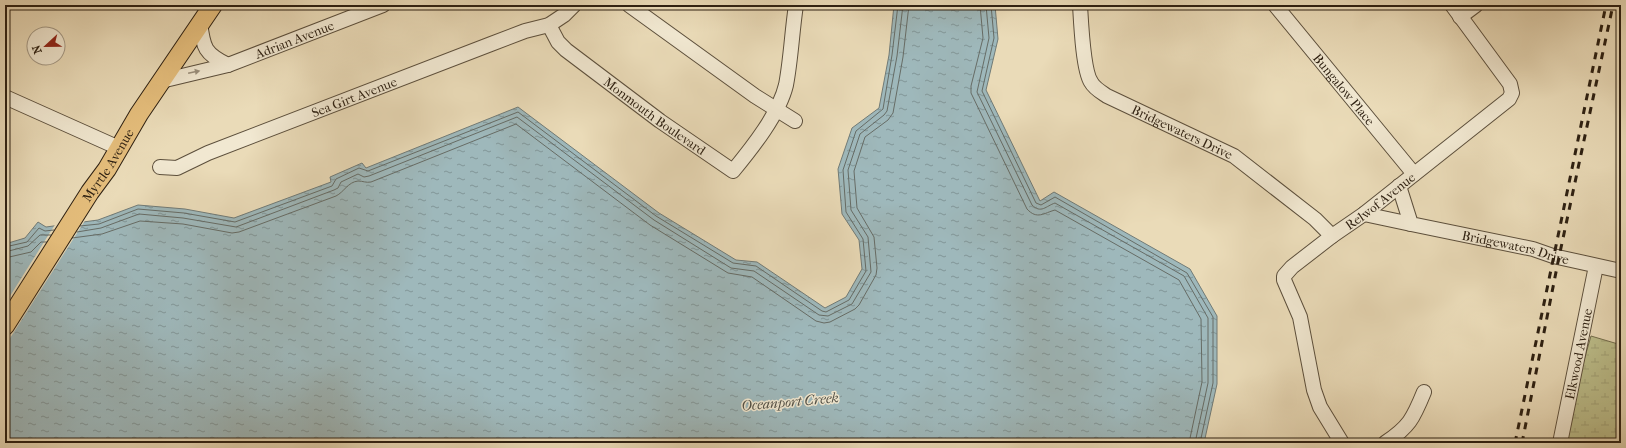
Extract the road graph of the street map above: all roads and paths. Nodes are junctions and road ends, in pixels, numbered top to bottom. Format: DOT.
graph roads {
  1 [pos="213,5"];
  2 [pos="383,5"];
  3 [pos="574,5"];
  4 [pos="629,5"];
  5 [pos="796,5"];
  6 [pos="1080,5"];
  7 [pos="1275,5"];
  8 [pos="1452,5"];
  9 [pos="1476,5"];
  10 [pos="1460,17"];
  11 [pos="200,22"];
  12 [pos="549,25"];
  13 [pos="228,65"];
  14 [pos="161,81"];
  15 [pos="5,97"];
  16 [pos="777,109"];
  17 [pos="795,121"];
  18 [pos="119,148"];
  19 [pos="160,167"];
  20 [pos="1414,174"];
  21 [pos="1399,186"];
  22 [pos="1364,214"];
  23 [pos="1411,224"];
  24 [pos="1332,236"];
  25 [pos="1596,266"];
  26 [pos="1621,271"];
  27 [pos="5,326"];
  28 [pos="1424,392"];
  29 [pos="1342,443"];
  30 [pos="1385,443"];
  31 [pos="1560,443"];
  1 -- 11 [label="main road, Myrtle Avenue"];
  2 -- 13 [label="street, Adrian Avenue"];
  3 -- 12 [label="street"];
  4 -- 16 [label="street"];
  5 -- 16 [label="street"];
  6 -- 24 [label="street, Bridgewaters Drive"];
  7 -- 20 [label="street, Bungalow Place"];
  8 -- 10 [label="street"];
  9 -- 10 [label="street"];
  10 -- 20 [label="street, Relwof Avenue"];
  11 -- 13 [label="street"];
  11 -- 14 [label="main road, Myrtle Avenue"];
  12 -- 16 [label="street, Monmouth Boulevard"];
  12 -- 19 [label="street, Sea Girt Avenue"];
  14 -- 13 [label="street, Adrian Avenue, one-way"];
  14 -- 18 [label="main road, Myrtle Avenue"];
  15 -- 18 [label="street"];
  16 -- 17 [label="street"];
  18 -- 27 [label="main road, Myrtle Avenue"];
  20 -- 21 [label="street, Relwof Avenue"];
  21 -- 22 [label="street, Relwof Avenue"];
  21 -- 23 [label="street"];
  22 -- 23 [label="street, Bridgewaters Drive"];
  22 -- 24 [label="street, Relwof Avenue"];
  23 -- 25 [label="street, Bridgewaters Drive"];
  24 -- 29 [label="street, Relwof Avenue"];
  25 -- 26 [label="street, Bridgewaters Drive"];
  25 -- 31 [label="street, Elkwood Avenue"];
  28 -- 30 [label="street"];
}
